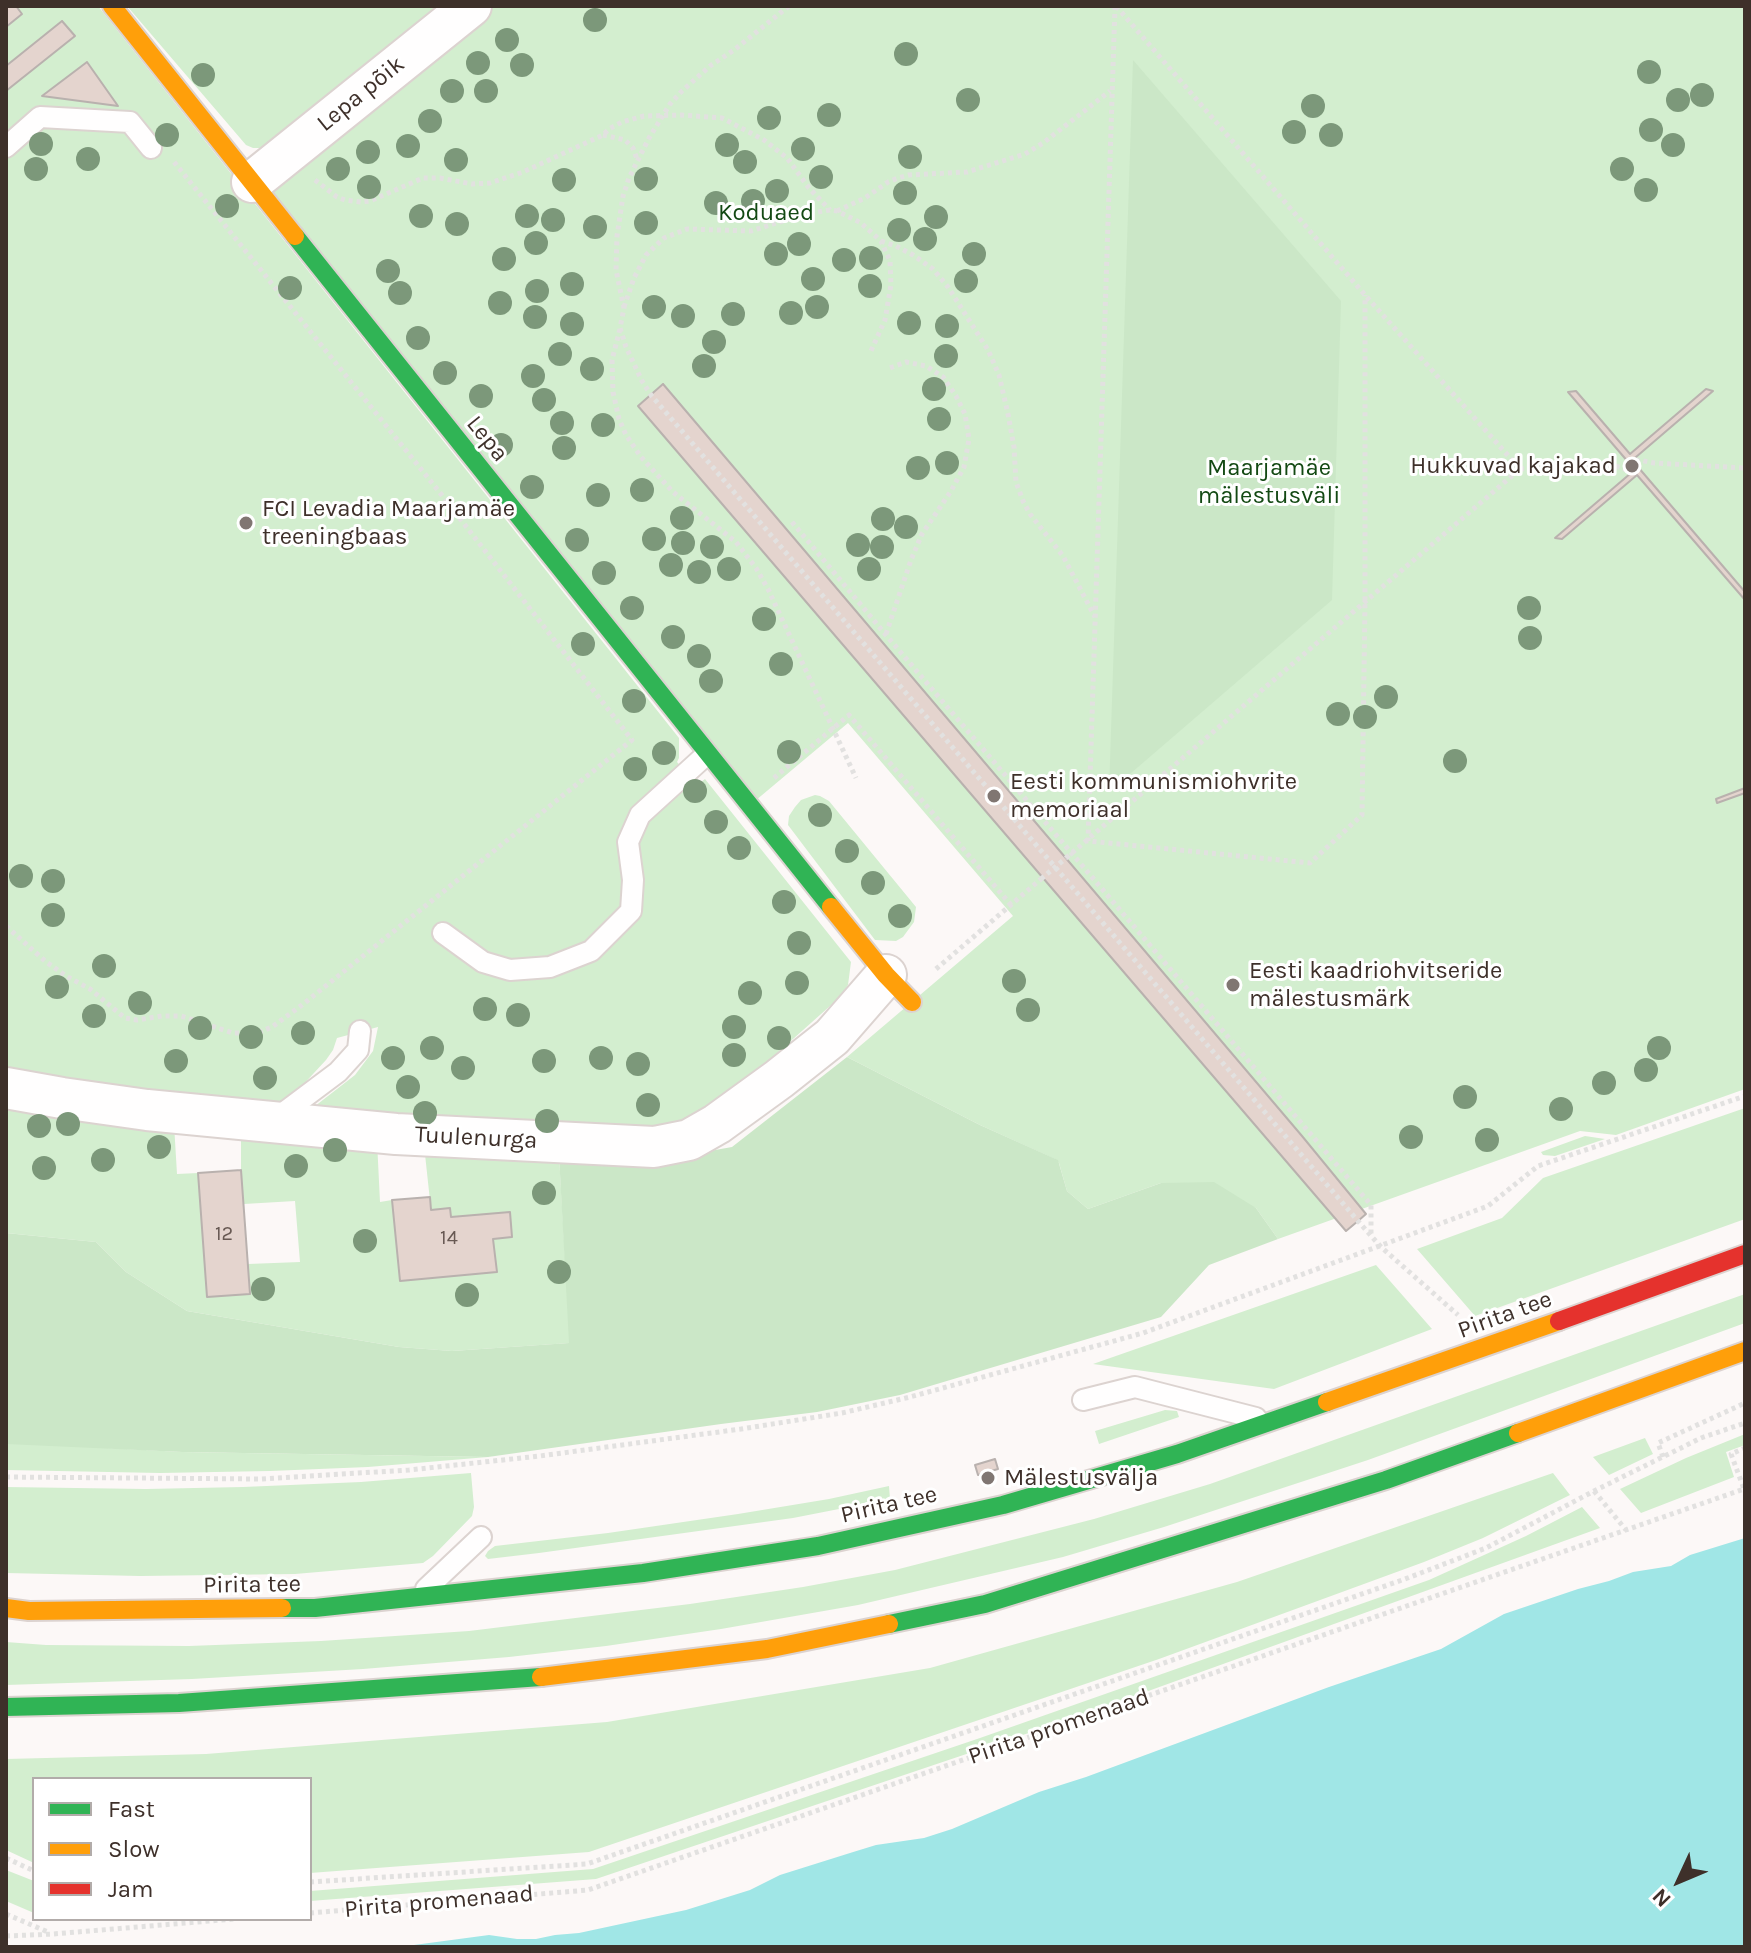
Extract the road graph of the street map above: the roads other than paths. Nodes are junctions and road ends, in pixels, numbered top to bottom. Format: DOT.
graph roads {
  1 [pos="112,6"];
  2 [pos="471,6"];
  3 [pos="6,147"];
  4 [pos="151,148"];
  5 [pos="252,182"];
  6 [pos="707,754"];
  7 [pos="443,933"];
  8 [pos="901,991"];
  9 [pos="360,1031"];
  10 [pos="6,1088"];
  11 [pos="271,1122"];
  12 [pos="1745,1254"];
  13 [pos="1745,1351"];
  14 [pos="1083,1400"];
  15 [pos="1272,1422"];
  16 [pos="481,1537"];
  17 [pos="417,1597"];
  18 [pos="6,1608"];
  19 [pos="6,1707"];
  1 -- 5 [label="main road, Lepa"];
  2 -- 5 [label="street, Lepa põik"];
  3 -- 4 [label="lane"];
  5 -- 6 [label="main road, Lepa"];
  6 -- 7 [label="lane"];
  6 -- 8 [label="main road, Lepa"];
  8 -- 11 [label="street, Tuulenurga"];
  9 -- 11 [label="lane"];
  10 -- 11 [label="street, Tuulenurga"];
  12 -- 15 [label="main road, Pirita tee"];
  13 -- 19 [label="main road"];
  14 -- 15 [label="lane"];
  15 -- 17 [label="main road, Pirita tee"];
  16 -- 17 [label="lane"];
  17 -- 18 [label="main road, Pirita tee"];
}
